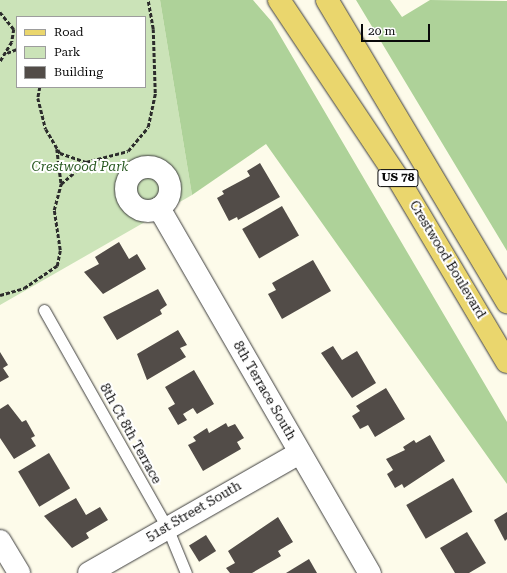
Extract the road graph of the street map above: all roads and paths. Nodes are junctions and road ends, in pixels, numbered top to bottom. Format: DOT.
graph roads {
  1 [pos="148,0"];
  2 [pos="280,0"];
  3 [pos="327,0"];
  4 [pos="0,12"];
  5 [pos="14,29"];
  6 [pos="16,49"];
  7 [pos="7,53"];
  8 [pos="0,62"];
  9 [pos="40,88"];
  10 [pos="57,148"];
  11 [pos="86,162"];
  12 [pos="61,184"];
  13 [pos="159,208"];
  14 [pos="0,295"];
  15 [pos="507,302"];
  16 [pos="44,310"];
  17 [pos="507,362"];
  18 [pos="299,453"];
  19 [pos="167,528"];
  20 [pos="0,541"];
  21 [pos="19,573"];
  22 [pos="89,573"];
  23 [pos="186,573"];
  24 [pos="370,573"];
  1 -- 11 [label="path"];
  2 -- 17 [label="main road, Crestwood Boulevard / US 78"];
  3 -- 15 [label="main road, US 78"];
  4 -- 5 [label="path"];
  5 -- 7 [label="path"];
  6 -- 7 [label="path"];
  7 -- 8 [label="path"];
  9 -- 10 [label="path"];
  10 -- 11 [label="path"];
  10 -- 12 [label="path"];
  11 -- 12 [label="path"];
  12 -- 14 [label="path"];
  13 -- 18 [label="street, 8th Terrace South"];
  16 -- 19 [label="lane, 8th Ct 8th Terrace"];
  18 -- 19 [label="street, 51st Street South"];
  18 -- 24 [label="street, 8th Terrace South"];
  19 -- 22 [label="street, 51st Street South"];
  19 -- 23 [label="lane, 8th Ct 8th Terrace"];
  20 -- 21 [label="street"];
}
